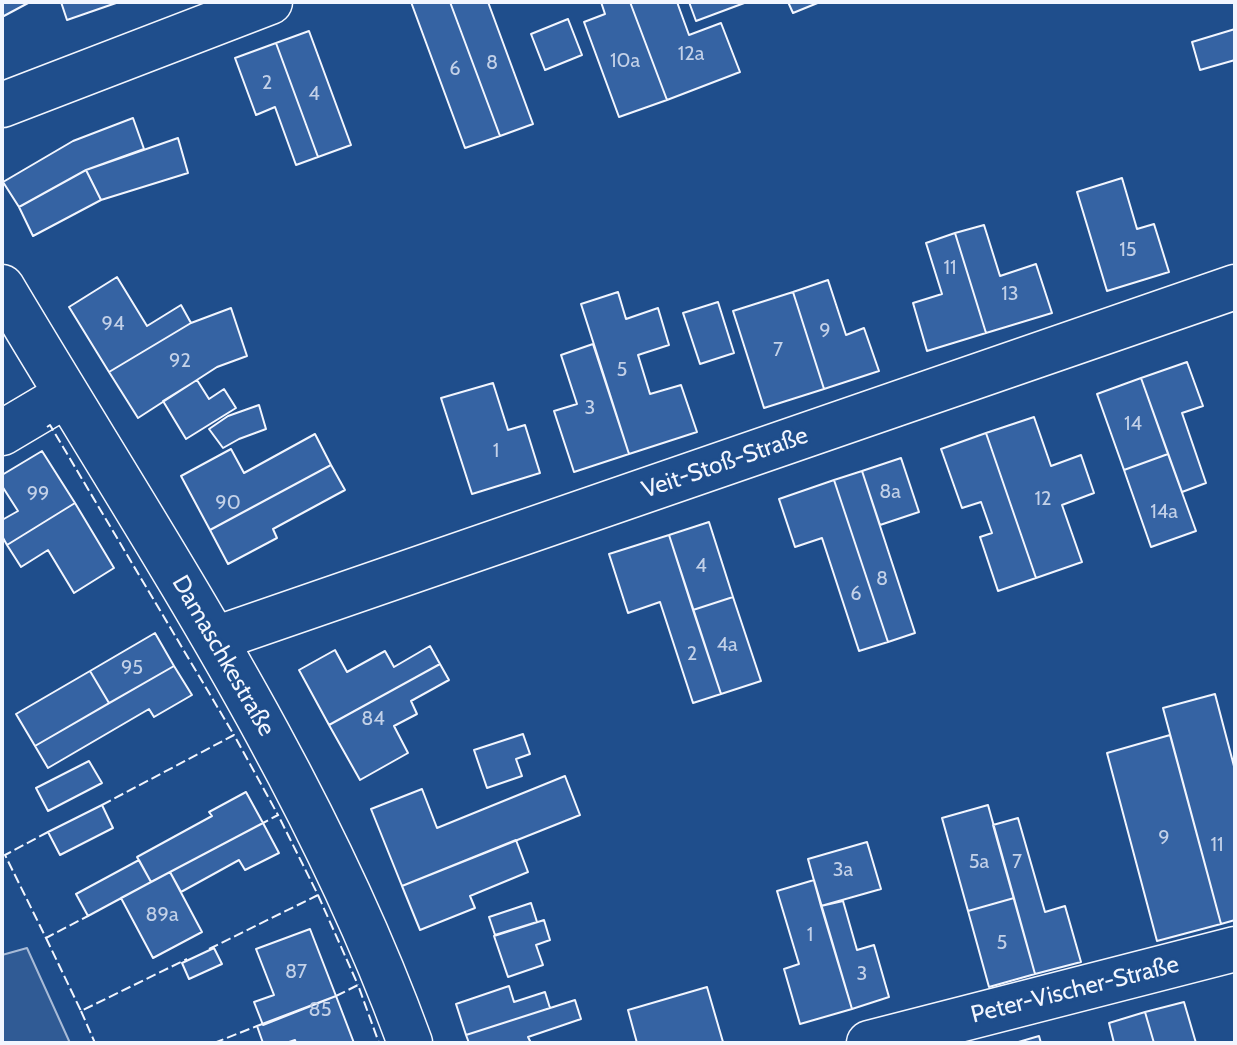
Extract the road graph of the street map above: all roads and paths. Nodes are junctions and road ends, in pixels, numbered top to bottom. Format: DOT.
graph roads {
  1 [pos="270,2"];
  2 [pos="2,105"];
  3 [pos="2,287"];
  4 [pos="1235,287"];
  5 [pos="66,395"];
  6 [pos="2,433"];
  7 [pos="215,639"];
  8 [pos="1235,949"];
  9 [pos="410,1043"];
  10 [pos="869,1043"];
  1 -- 2 [label="street"];
  3 -- 5 [label="street, Damaschkestraße"];
  4 -- 7 [label="street, Veit-Stoß-Straße"];
  5 -- 6 [label="street"];
  5 -- 7 [label="street, Damaschkestraße"];
  7 -- 9 [label="street, Damaschkestraße"];
  8 -- 10 [label="street, Peter-Vischer-Straße"];
}
